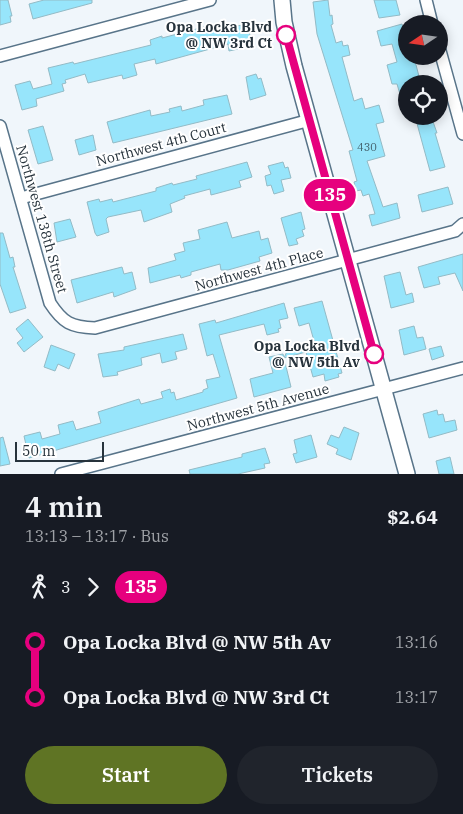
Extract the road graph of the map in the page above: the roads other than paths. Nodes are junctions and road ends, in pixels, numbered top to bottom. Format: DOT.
graph roads {
  1 [pos="210,0"];
  2 [pos="282,0"];
  3 [pos="426,0"];
  4 [pos="430,15"];
  5 [pos="0,56"];
  6 [pos="444,65"];
  7 [pos="310,120"];
  8 [pos="0,126"];
  9 [pos="463,134"];
  10 [pos="21,198"];
  11 [pos="463,224"];
  12 [pos="348,260"];
  13 [pos="60,318"];
  14 [pos="463,368"];
  15 [pos="384,390"];
  16 [pos="61,474"];
  17 [pos="407,474"];
  1 -- 5 [label="street"];
  2 -- 7 [label="main road"];
  3 -- 4 [label="street"];
  6 -- 9 [label="street"];
  7 -- 10 [label="street, Northwest 4th Court"];
  7 -- 12 [label="main road"];
  8 -- 10 [label="street, Northwest 138th Street"];
  10 -- 13 [label="street, Northwest 138th Street"];
  11 -- 12 [label="street, Northwest 4th Place"];
  12 -- 13 [label="street, Northwest 4th Place"];
  12 -- 15 [label="main road"];
  14 -- 15 [label="street, Northwest 5th Avenue"];
  15 -- 16 [label="street, Northwest 5th Avenue"];
  15 -- 17 [label="main road"];
}
